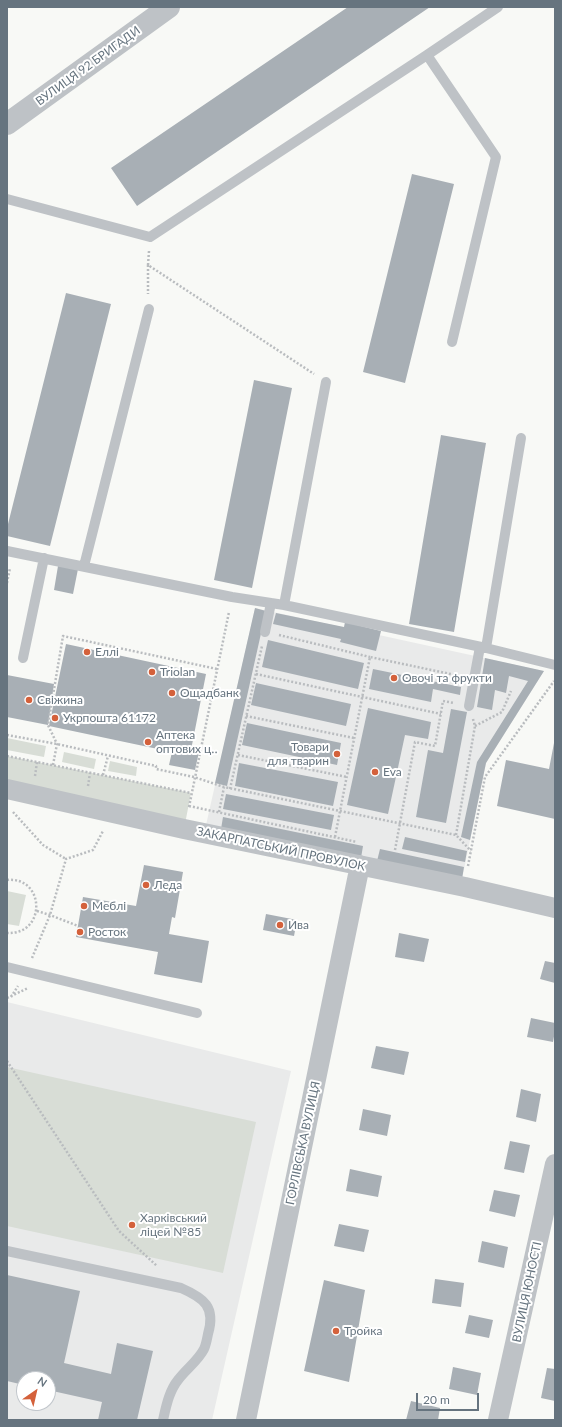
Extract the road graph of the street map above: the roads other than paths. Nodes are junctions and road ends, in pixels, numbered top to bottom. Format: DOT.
graph roads {
  1 [pos="169,7"];
  2 [pos="498,7"];
  3 [pos="427,55"];
  4 [pos="7,124"];
  5 [pos="7,199"];
  6 [pos="149,309"];
  7 [pos="452,342"];
  8 [pos="326,382"];
  9 [pos="521,438"];
  10 [pos="7,551"];
  11 [pos="44,558"];
  12 [pos="84,566"];
  13 [pos="271,603"];
  14 [pos="284,605"];
  15 [pos="265,632"];
  16 [pos="483,647"];
  17 [pos="23,658"];
  18 [pos="555,665"];
  19 [pos="469,706"];
  20 [pos="8,798"];
  21 [pos="360,865"];
  22 [pos="555,908"];
  23 [pos="7,967"];
  24 [pos="197,1013"];
  25 [pos="555,1164"];
  26 [pos="7,1251"];
  27 [pos="163,1420"];
  28 [pos="246,1420"];
  29 [pos="498,1420"];
  1 -- 4 [label="street, ВУЛИЦЯ 92 БРИГАДИ"];
  2 -- 3 [label="lane"];
  3 -- 5 [label="lane"];
  3 -- 7 [label="lane"];
  6 -- 12 [label="lane"];
  8 -- 14 [label="lane"];
  9 -- 16 [label="lane"];
  10 -- 11 [label="lane"];
  11 -- 12 [label="lane"];
  11 -- 17 [label="lane"];
  12 -- 13 [label="lane"];
  13 -- 14 [label="lane"];
  13 -- 15 [label="lane"];
  14 -- 16 [label="lane"];
  16 -- 18 [label="lane"];
  16 -- 19 [label="lane"];
  20 -- 21 [label="street, ЗАКАРПАТСЬКИЙ ПРОВУЛОК"];
  21 -- 22 [label="street, ЗАКАРПАТСЬКИЙ ПРОВУЛОК"];
  21 -- 28 [label="street, ГОРЛІВСЬКА ВУЛИЦЯ"];
  23 -- 24 [label="lane"];
  25 -- 29 [label="street, ВУЛИЦЯ ЮНОСТІ"];
  26 -- 27 [label="lane"];
}
